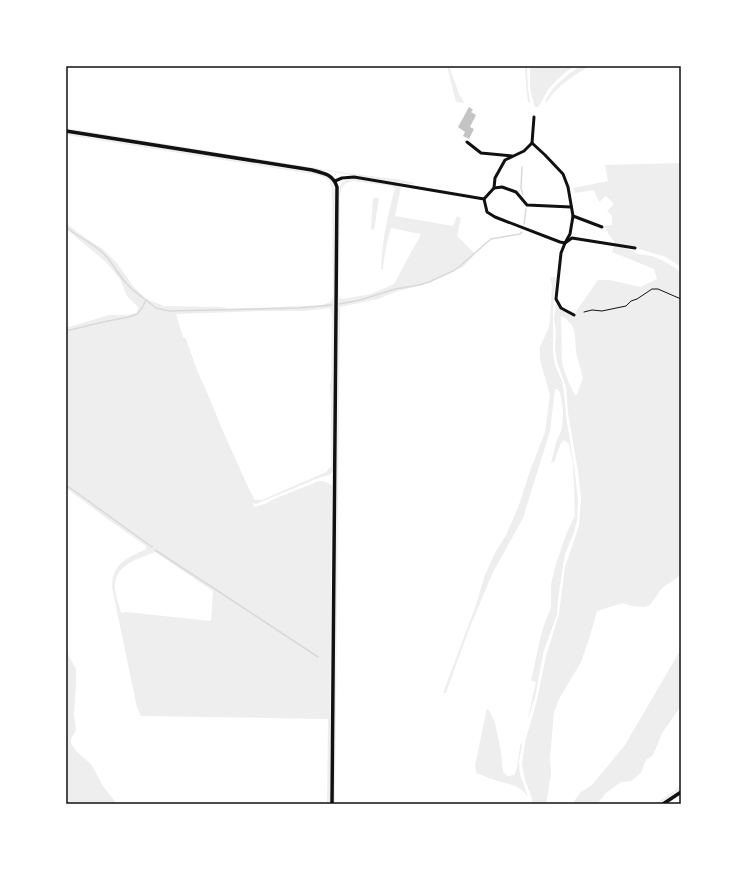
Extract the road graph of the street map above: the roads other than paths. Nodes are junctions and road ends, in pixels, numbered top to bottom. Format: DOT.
graph roads {
  1 [pos="534,117"];
  2 [pos="66,131"];
  3 [pos="467,142"];
  4 [pos="532,143"];
  5 [pos="512,156"];
  6 [pos="335,181"];
  7 [pos="494,188"];
  8 [pos="484,199"];
  9 [pos="571,207"];
  10 [pos="573,216"];
  11 [pos="602,227"];
  12 [pos="565,243"];
  13 [pos="635,248"];
  14 [pos="574,315"];
  15 [pos="681,792"];
  16 [pos="332,804"];
  17 [pos="663,804"];
  1 -- 4 [label="street"];
  2 -- 6 [label="street"];
  3 -- 5 [label="street"];
  4 -- 5 [label="street"];
  4 -- 9 [label="street"];
  5 -- 7 [label="street"];
  6 -- 8 [label="street"];
  6 -- 16 [label="street"];
  7 -- 8 [label="street"];
  7 -- 9 [label="street"];
  8 -- 12 [label="street"];
  9 -- 10 [label="street"];
  10 -- 11 [label="street"];
  10 -- 12 [label="street"];
  12 -- 13 [label="street"];
  12 -- 14 [label="street"];
  15 -- 17 [label="street"];
}
